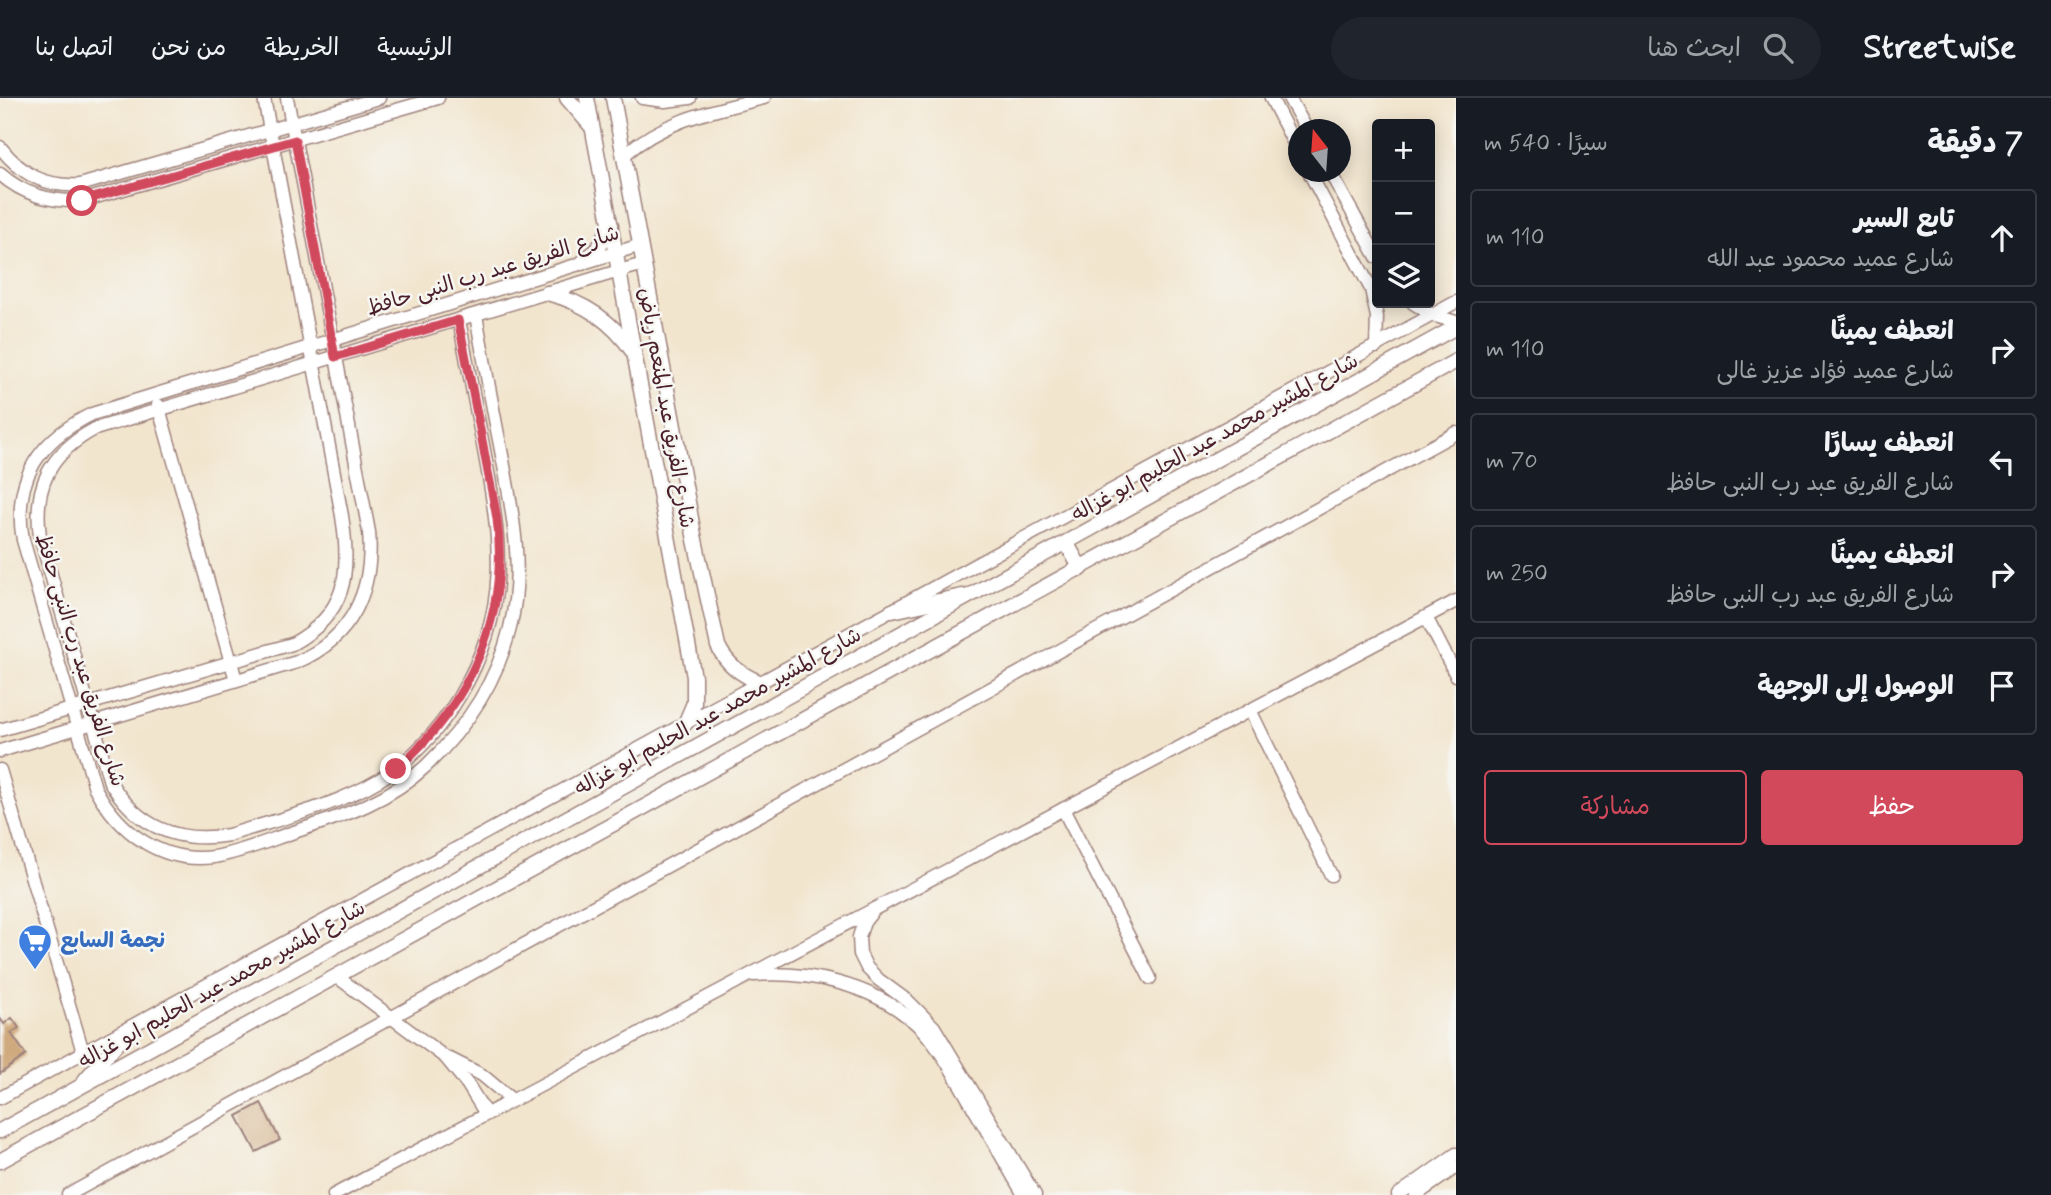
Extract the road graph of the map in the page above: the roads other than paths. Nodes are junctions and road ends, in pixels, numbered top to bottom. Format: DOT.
graph roads {
  1 [pos="264,98"];
  2 [pos="287,98"];
  3 [pos="379,98"];
  4 [pos="438,98"];
  5 [pos="567,98"];
  6 [pos="587,98"];
  7 [pos="613,98"];
  8 [pos="642,98"];
  9 [pos="690,98"];
  10 [pos="764,98"];
  11 [pos="1270,98"];
  12 [pos="1289,98"];
  13 [pos="422,100"];
  14 [pos="1301,119"];
  15 [pos="292,124"];
  16 [pos="593,129"];
  17 [pos="270,131"];
  18 [pos="1288,132"];
  19 [pos="295,140"];
  20 [pos="0,147"];
  21 [pos="273,147"];
  22 [pos="624,155"];
  23 [pos="0,174"];
  24 [pos="1314,182"];
  25 [pos="1336,182"];
  26 [pos="611,225"];
  27 [pos="641,246"];
  28 [pos="1372,248"];
  29 [pos="616,253"];
  30 [pos="582,263"];
  31 [pos="644,264"];
  32 [pos="619,271"];
  33 [pos="547,293"];
  34 [pos="1456,302"];
  35 [pos="1420,308"];
  36 [pos="475,315"];
  37 [pos="1432,316"];
  38 [pos="458,320"];
  39 [pos="1456,322"];
  40 [pos="1456,327"];
  41 [pos="333,340"];
  42 [pos="311,347"];
  43 [pos="1376,347"];
  44 [pos="635,355"];
  45 [pos="335,357"];
  46 [pos="1456,361"];
  47 [pos="314,363"];
  48 [pos="155,395"];
  49 [pos="159,410"];
  50 [pos="1456,433"];
  51 [pos="695,540"];
  52 [pos="1067,544"];
  53 [pos="670,546"];
  54 [pos="1081,569"];
  55 [pos="977,593"];
  56 [pos="1456,601"];
  57 [pos="892,611"];
  58 [pos="1426,617"];
  59 [pos="231,662"];
  60 [pos="1456,675"];
  61 [pos="236,680"];
  62 [pos="761,683"];
  63 [pos="88,704"];
  64 [pos="71,709"];
  65 [pos="1250,710"];
  66 [pos="93,723"];
  67 [pos="685,724"];
  68 [pos="77,728"];
  69 [pos="0,730"];
  70 [pos="0,751"];
  71 [pos="0,770"];
  72 [pos="1063,809"];
  73 [pos="1331,875"];
  74 [pos="874,909"];
  75 [pos="747,975"];
  76 [pos="337,976"];
  77 [pos="1150,978"];
  78 [pos="392,1018"];
  79 [pos="130,1028"];
  80 [pos="83,1052"];
  81 [pos="446,1058"];
  82 [pos="79,1088"];
  83 [pos="0,1098"];
  84 [pos="512,1100"];
  85 [pos="486,1114"];
  86 [pos="0,1131"];
  87 [pos="1456,1154"];
  88 [pos="0,1161"];
  89 [pos="1456,1167"];
  90 [pos="68,1195"];
  91 [pos="334,1195"];
  92 [pos="1024,1195"];
  93 [pos="1035,1195"];
  94 [pos="1398,1195"];
  95 [pos="1416,1195"];
  1 -- 17 [label="street"];
  2 -- 15 [label="street"];
  3 -- 15 [label="street"];
  4 -- 13 [label="street"];
  5 -- 16 [label="street"];
  6 -- 16 [label="street, شارع الفريق عبد المنعم رياض"];
  7 -- 22 [label="street, شارع الفريق عبد المنعم رياض"];
  8 -- 9 [label="street"];
  10 -- 22 [label="street"];
  11 -- 18 [label="street"];
  12 -- 14 [label="street"];
  13 -- 19 [label="street"];
  15 -- 17 [label="street"];
  15 -- 19 [label="street"];
  16 -- 26 [label="street, شارع الفريق عبد المنعم رياض"];
  17 -- 20 [label="street"];
  17 -- 21 [label="street"];
  19 -- 21 [label="street"];
  19 -- 41 [label="street"];
  21 -- 23 [label="street"];
  21 -- 42 [label="street"];
  22 -- 27 [label="street, شارع الفريق عبد المنعم رياض"];
  24 -- 43 [label="street"];
  25 -- 28 [label="street"];
  26 -- 29 [label="street, شارع الفريق عبد المنعم رياض"];
  26 -- 30 [label="street"];
  27 -- 29 [label="street, شارع الفريق عبد رب النبى حافظ"];
  27 -- 31 [label="street, شارع الفريق عبد المنعم رياض"];
  29 -- 30 [label="street, شارع الفريق عبد رب النبى حافظ"];
  29 -- 32 [label="street, شارع الفريق عبد المنعم رياض"];
  30 -- 41 [label="street, شارع الفريق عبد رب النبى حافظ"];
  31 -- 32 [label="street, شارع الفريق عبد رب النبى حافظ"];
  31 -- 51 [label="street, شارع الفريق عبد المنعم رياض"];
  32 -- 33 [label="street, شارع الفريق عبد رب النبى حافظ"];
  32 -- 44 [label="street, شارع الفريق عبد المنعم رياض"];
  33 -- 36 [label="street, شارع الفريق عبد رب النبى حافظ"];
  33 -- 44 [label="street"];
  34 -- 37 [label="street"];
  35 -- 37 [label="street"];
  36 -- 38 [label="street, شارع الفريق عبد رب النبى حافظ"];
  36 -- 68 [label="street, شارع الفريق عبد رب النبى حافظ"];
  37 -- 39 [label="street"];
  37 -- 43 [label="street"];
  38 -- 45 [label="street, شارع الفريق عبد رب النبى حافظ"];
  38 -- 66 [label="street, شارع الفريق عبد رب النبى حافظ"];
  40 -- 52 [label="street, شارع المشير محمد عبد الحليم ابو غزاله"];
  41 -- 42 [label="street, شارع الفريق عبد رب النبى حافظ"];
  41 -- 45 [label="street"];
  42 -- 47 [label="street"];
  42 -- 48 [label="street, شارع الفريق عبد رب النبى حافظ"];
  43 -- 57 [label="street"];
  44 -- 53 [label="street, شارع الفريق عبد المنعم رياض"];
  45 -- 47 [label="street, شارع الفريق عبد رب النبى حافظ"];
  45 -- 61 [label="street"];
  46 -- 54 [label="street"];
  47 -- 49 [label="street, شارع الفريق عبد رب النبى حافظ"];
  47 -- 59 [label="street"];
  48 -- 49 [label="street"];
  48 -- 64 [label="street, شارع الفريق عبد رب النبى حافظ"];
  49 -- 59 [label="street"];
  49 -- 63 [label="street, شارع الفريق عبد رب النبى حافظ"];
  50 -- 78 [label="street"];
  51 -- 53 [label="street"];
  51 -- 62 [label="street, شارع الفريق عبد المنعم رياض"];
  52 -- 54 [label="street"];
  52 -- 55 [label="street, شارع المشير محمد عبد الحليم ابو غزاله"];
  53 -- 67 [label="street, شارع الفريق عبد المنعم رياض"];
  54 -- 76 [label="street"];
  55 -- 57 [label="street"];
  55 -- 82 [label="street, شارع المشير محمد عبد الحليم ابو غزاله"];
  56 -- 58 [label="street"];
  57 -- 62 [label="street"];
  58 -- 60 [label="street"];
  58 -- 65 [label="street"];
  59 -- 61 [label="street"];
  59 -- 63 [label="street"];
  61 -- 66 [label="street"];
  62 -- 67 [label="street"];
  63 -- 64 [label="street"];
  63 -- 66 [label="street, شارع الفريق عبد رب النبى حافظ"];
  64 -- 68 [label="street, شارع الفريق عبد رب النبى حافظ"];
  64 -- 69 [label="street"];
  65 -- 72 [label="street"];
  65 -- 73 [label="street"];
  66 -- 68 [label="street"];
  67 -- 79 [label="street"];
  68 -- 70 [label="street"];
  71 -- 80 [label="street"];
  72 -- 74 [label="street"];
  72 -- 77 [label="street"];
  74 -- 75 [label="street"];
  74 -- 93 [label="street"];
  75 -- 84 [label="street"];
  75 -- 92 [label="street"];
  76 -- 78 [label="street"];
  76 -- 88 [label="street"];
  78 -- 81 [label="street"];
  78 -- 90 [label="street"];
  79 -- 80 [label="street"];
  79 -- 82 [label="street"];
  80 -- 83 [label="street"];
  81 -- 84 [label="street"];
  81 -- 85 [label="street"];
  82 -- 86 [label="street, شارع المشير محمد عبد الحليم ابو غزاله"];
  84 -- 85 [label="street"];
  85 -- 91 [label="street"];
  87 -- 94 [label="street"];
  89 -- 95 [label="street"];
}
